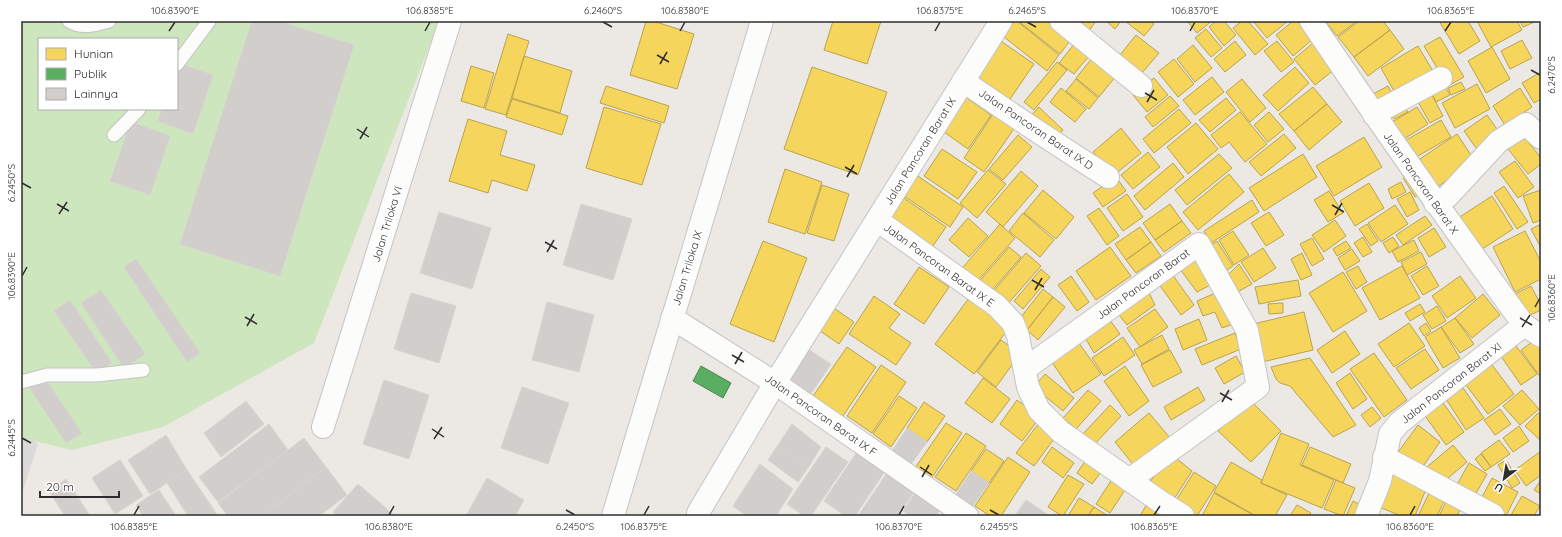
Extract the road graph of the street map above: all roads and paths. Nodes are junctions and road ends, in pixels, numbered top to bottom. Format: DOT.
graph roads {
  1 [pos="69,21"];
  2 [pos="109,21"];
  3 [pos="209,21"];
  4 [pos="450,21"];
  5 [pos="762,21"];
  6 [pos="1001,21"];
  7 [pos="1061,21"];
  8 [pos="1311,21"];
  9 [pos="178,63"];
  10 [pos="1441,78"];
  11 [pos="963,81"];
  12 [pos="1141,86"];
  13 [pos="138,110"];
  14 [pos="1374,116"];
  15 [pos="114,135"];
  16 [pos="1541,138"];
  17 [pos="1108,177"];
  18 [pos="1435,203"];
  19 [pos="877,220"];
  20 [pos="672,318"];
  21 [pos="1532,331"];
  22 [pos="1025,369"];
  23 [pos="143,370"];
  24 [pos="21,382"];
  25 [pos="775,382"];
  26 [pos="323,427"];
  27 [pos="1384,457"];
  28 [pos="1129,480"];
  29 [pos="698,513"];
  30 [pos="1492,515"];
  31 [pos="612,516"];
  32 [pos="967,516"];
  33 [pos="1183,516"];
  34 [pos="1366,516"];
  1 -- 2 [label="lane"];
  3 -- 9 [label="lane"];
  4 -- 26 [label="street, Jalan Triloka VI"];
  5 -- 20 [label="street, Jalan Triloka IX"];
  6 -- 11 [label="street, Jalan Pancoran Barat IX"];
  7 -- 12 [label="street"];
  8 -- 14 [label="street, Jalan Pancoran Barat X"];
  10 -- 14 [label="street"];
  11 -- 17 [label="street, Jalan Pancoran Barat IX D"];
  11 -- 19 [label="street, Jalan Pancoran Barat IX"];
  13 -- 15 [label="lane"];
  14 -- 18 [label="street, Jalan Pancoran Barat X"];
  16 -- 18 [label="street"];
  18 -- 21 [label="street, Jalan Pancoran Barat X"];
  19 -- 22 [label="street, Jalan Pancoran Barat IX E"];
  19 -- 25 [label="street, Jalan Pancoran Barat IX"];
  20 -- 25 [label="street, Jalan Pancoran Barat IX F"];
  20 -- 31 [label="street, Jalan Triloka IX"];
  21 -- 27 [label="street, Jalan Pancoran Barat XI"];
  22 -- 28 [label="street, Jalan Pancoran Barat IX E"];
  22 -- 28 [label="street, Jalan Pancoran Barat"];
  23 -- 24 [label="lane"];
  25 -- 29 [label="street, Jalan Pancoran Barat IX"];
  25 -- 32 [label="street, Jalan Pancoran Barat IX F"];
  27 -- 30 [label="street"];
  27 -- 34 [label="street, Jalan Pancoran Barat XI"];
  28 -- 33 [label="street, Jalan Pancoran Barat IX E"];
}
